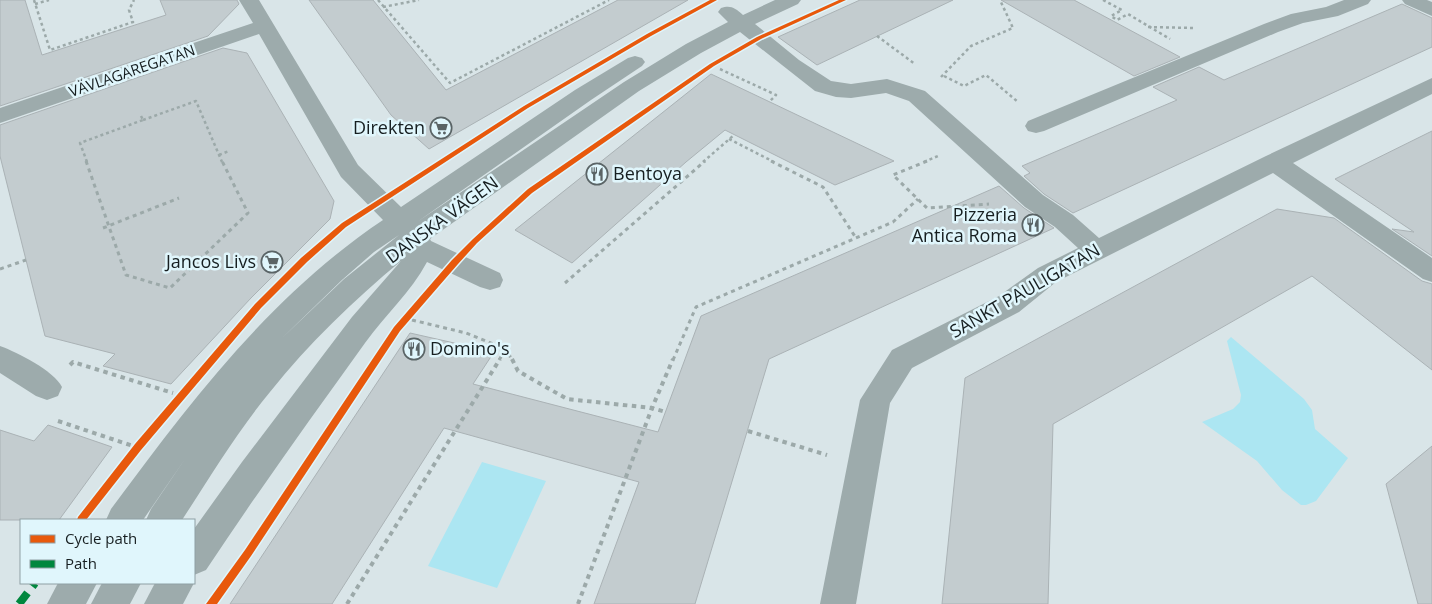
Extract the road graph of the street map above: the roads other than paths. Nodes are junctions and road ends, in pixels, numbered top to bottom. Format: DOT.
graph roads {
  1 [pos="249,0"];
  2 [pos="791,0"];
  3 [pos="1361,0"];
  4 [pos="1412,0"];
  5 [pos="745,8"];
  6 [pos="1432,10"];
  7 [pos="264,26"];
  8 [pos="1432,85"];
  9 [pos="0,116"];
  10 [pos="1040,125"];
  11 [pos="1274,162"];
  12 [pos="413,235"];
  13 [pos="1096,250"];
  14 [pos="1432,272"];
  15 [pos="490,280"];
  16 [pos="0,358"];
  17 [pos="47,387"];
  18 [pos="124,519"];
  19 [pos="164,519"];
  20 [pos="195,557"];
  21 [pos="78,584"];
  22 [pos="122,584"];
  23 [pos="175,584"];
  24 [pos="65,604"];
  25 [pos="109,604"];
  26 [pos="162,604"];
  27 [pos="838,604"];
  1 -- 7 [label="street"];
  2 -- 5 [label="street, DANSKA VÄGEN"];
  3 -- 10 [label="street"];
  4 -- 6 [label="street"];
  5 -- 12 [label="street, DANSKA VÄGEN"];
  5 -- 13 [label="street"];
  7 -- 9 [label="street, VÄVLAGAREGATAN"];
  7 -- 12 [label="street"];
  8 -- 11 [label="street, SANKT PAULIGATAN"];
  11 -- 13 [label="street, SANKT PAULIGATAN"];
  11 -- 14 [label="street"];
  12 -- 15 [label="street"];
  12 -- 18 [label="street, DANSKA VÄGEN"];
  12 -- 19 [label="street, DANSKA VÄGEN"];
  12 -- 20 [label="street"];
  13 -- 27 [label="street, SANKT PAULIGATAN"];
  16 -- 17 [label="street"];
  21 -- 24 [label="street"];
  22 -- 25 [label="street"];
  23 -- 26 [label="street"];
}
